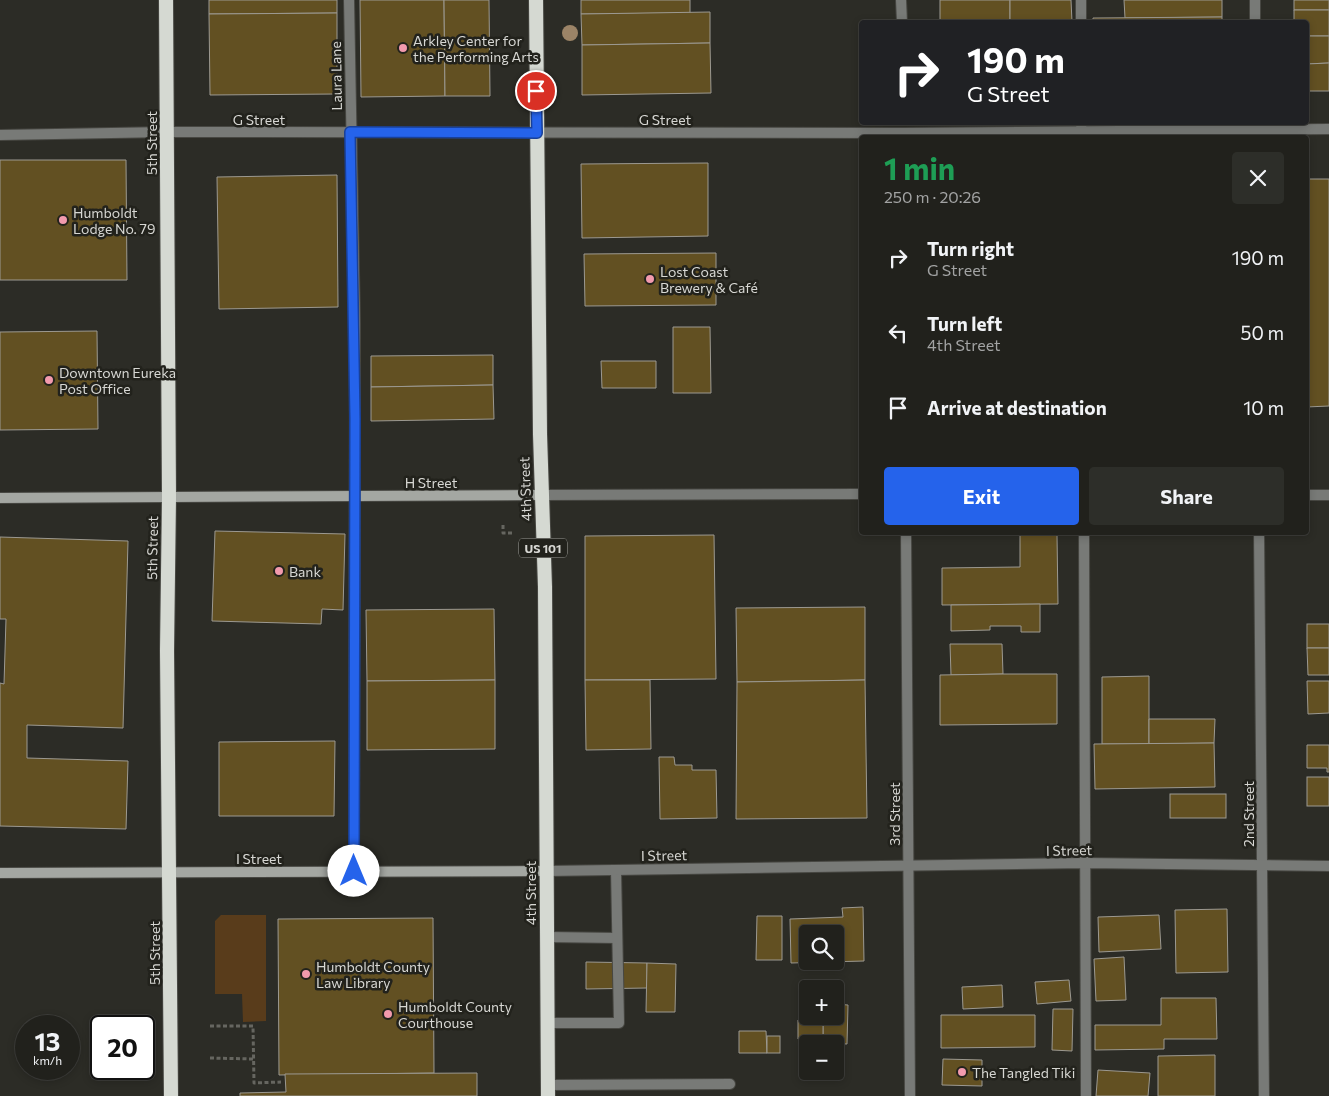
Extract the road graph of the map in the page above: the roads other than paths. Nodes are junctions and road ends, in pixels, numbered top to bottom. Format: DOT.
graph roads {
  1 [pos="166,0"];
  2 [pos="349,0"];
  3 [pos="536,0"];
  4 [pos="902,0"];
  5 [pos="1081,0"];
  6 [pos="1255,0"];
  7 [pos="902,20"];
  8 [pos="1081,20"];
  9 [pos="1255,20"];
  10 [pos="1329,129"];
  11 [pos="1081,130"];
  12 [pos="1256,130"];
  13 [pos="903,131"];
  14 [pos="167,132"];
  15 [pos="350,132"];
  16 [pos="537,133"];
  17 [pos="0,135"];
  18 [pos="859,494"];
  19 [pos="541,495"];
  20 [pos="1309,495"];
  21 [pos="1329,495"];
  22 [pos="354,496"];
  23 [pos="169,497"];
  24 [pos="0,498"];
  25 [pos="906,535"];
  26 [pos="1084,535"];
  27 [pos="1259,535"];
  28 [pos="1085,863"];
  29 [pos="1262,865"];
  30 [pos="1329,866"];
  31 [pos="908,867"];
  32 [pos="616,870"];
  33 [pos="354,871"];
  34 [pos="546,871"];
  35 [pos="0,872"];
  36 [pos="170,872"];
  37 [pos="547,937"];
  38 [pos="617,938"];
  39 [pos="547,1024"];
  40 [pos="730,1084"];
  41 [pos="548,1091"];
  42 [pos="171,1096"];
  43 [pos="910,1096"];
  44 [pos="1086,1096"];
  45 [pos="1264,1096"];
  1 -- 14 [label="highway, 5th Street"];
  2 -- 15 [label="street, Laura Lane"];
  3 -- 16 [label="highway, 4th Street / US 101"];
  4 -- 7 [label="street"];
  5 -- 8 [label="street"];
  6 -- 9 [label="street"];
  10 -- 12 [label="street, G Street"];
  11 -- 12 [label="street, G Street"];
  11 -- 13 [label="street, G Street"];
  13 -- 16 [label="street, G Street"];
  14 -- 15 [label="street, G Street"];
  14 -- 17 [label="street, G Street"];
  14 -- 23 [label="highway, 5th Street"];
  15 -- 16 [label="street, G Street"];
  15 -- 22 [label="street, Laura Lane"];
  16 -- 19 [label="highway, 4th Street / US 101"];
  18 -- 19 [label="street, H Street"];
  19 -- 22 [label="main road, H Street"];
  19 -- 34 [label="highway, 4th Street / US 101"];
  20 -- 21 [label="street"];
  22 -- 23 [label="main road, H Street"];
  22 -- 33 [label="street, Laura Lane"];
  23 -- 24 [label="main road, H Street"];
  23 -- 36 [label="highway, 5th Street"];
  25 -- 31 [label="street, 3rd Street"];
  26 -- 28 [label="street"];
  27 -- 29 [label="street, 2nd Street"];
  28 -- 29 [label="street, I Street"];
  28 -- 31 [label="street, I Street"];
  28 -- 44 [label="street"];
  29 -- 30 [label="street, I Street"];
  29 -- 45 [label="street, 2nd Street"];
  31 -- 32 [label="street, I Street"];
  31 -- 43 [label="street, 3rd Street"];
  32 -- 34 [label="street, I Street"];
  32 -- 38 [label="street"];
  33 -- 34 [label="main road, I Street"];
  33 -- 36 [label="main road, I Street"];
  34 -- 37 [label="highway, 4th Street / US 101"];
  35 -- 36 [label="main road, I Street"];
  36 -- 42 [label="highway, 5th Street"];
  37 -- 38 [label="street"];
  37 -- 39 [label="highway, 4th Street / US 101"];
  38 -- 39 [label="street"];
  39 -- 41 [label="highway, 4th Street / US 101"];
  40 -- 41 [label="street"];
}
